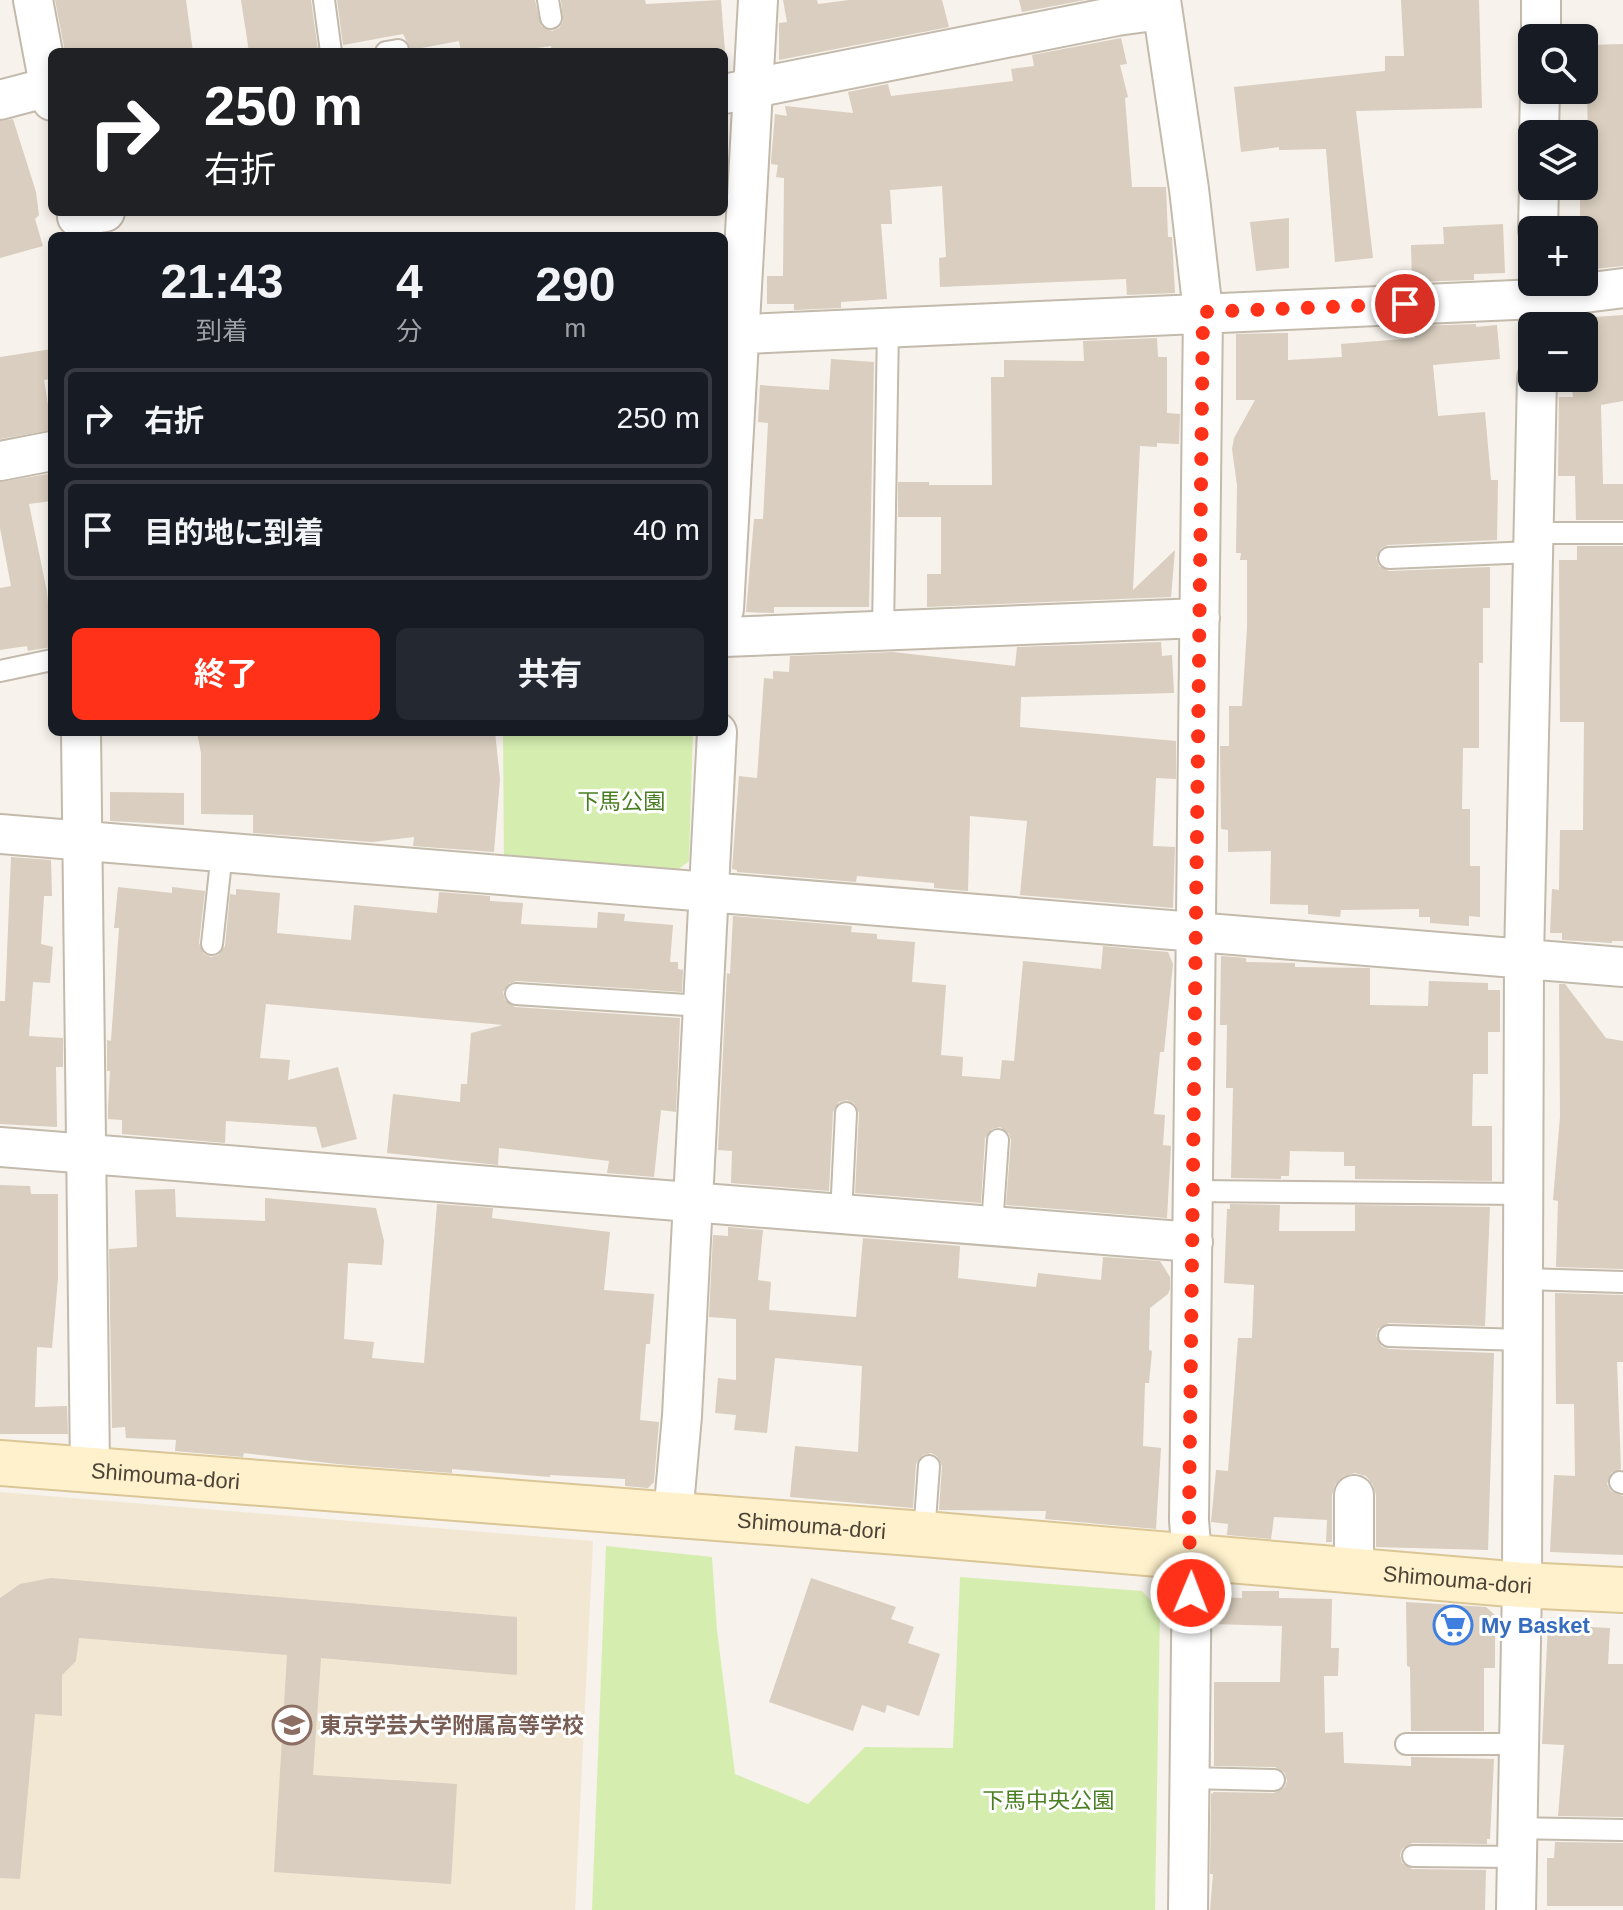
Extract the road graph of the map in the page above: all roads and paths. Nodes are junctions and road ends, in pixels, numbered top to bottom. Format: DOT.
graph roads {
  1 [pos="33,0"];
  2 [pos="324,0"];
  3 [pos="758,0"];
  4 [pos="1541,0"];
  5 [pos="1161,5"];
  6 [pos="1541,24"];
  7 [pos="330,48"];
  8 [pos="48,83"];
  9 [pos="738,91"];
  10 [pos="48,94"];
  11 [pos="0,100"];
  12 [pos="1623,288"];
  13 [pos="1537,302"];
  14 [pos="1203,312"];
  15 [pos="888,326"];
  16 [pos="732,334"];
  17 [pos="1537,392"];
  18 [pos="48,452"];
  19 [pos="0,461"];
  20 [pos="728,472"];
  21 [pos="1623,533"];
  22 [pos="1534,543"];
  23 [pos="1389,558"];
  24 [pos="1200,618"];
  25 [pos="883,630"];
  26 [pos="728,637"];
  27 [pos="48,661"];
  28 [pos="0,671"];
  29 [pos="81,736"];
  30 [pos="717,736"];
  31 [pos="0,834"];
  32 [pos="82,841"];
  33 [pos="222,852"];
  34 [pos="709,892"];
  35 [pos="1197,931"];
  36 [pos="212,944"];
  37 [pos="1524,959"];
  38 [pos="1623,967"];
  39 [pos="516,994"];
  40 [pos="702,1006"];
  41 [pos="846,1113"];
  42 [pos="998,1140"];
  43 [pos="0,1147"];
  44 [pos="85,1153"];
  45 [pos="1194,1191"];
  46 [pos="1525,1194"];
  47 [pos="691,1203"];
  48 [pos="841,1215"];
  49 [pos="992,1226"];
  50 [pos="1193,1242"];
  51 [pos="1523,1279"];
  52 [pos="1623,1282"];
  53 [pos="1389,1336"];
  54 [pos="1523,1340"];
  55 [pos="0,1463"];
  56 [pos="929,1466"];
  57 [pos="90,1469"];
  58 [pos="1354,1495"];
  59 [pos="673,1516"];
  60 [pos="924,1534"];
  61 [pos="1192,1558"];
  62 [pos="1354,1569"];
  63 [pos="1522,1585"];
  64 [pos="1623,1590"];
  65 [pos="1406,1744"];
  66 [pos="1519,1744"];
  67 [pos="1189,1778"];
  68 [pos="1274,1780"];
  69 [pos="1623,1830"];
  70 [pos="1517,1843"];
  71 [pos="1413,1856"];
  72 [pos="1188,1910"];
  73 [pos="1516,1910"];
  1 -- 8 [label="street"];
  2 -- 7 [label="lane"];
  3 -- 9 [label="street"];
  4 -- 6 [label="street"];
  5 -- 9 [label="street"];
  5 -- 14 [label="street"];
  9 -- 16 [label="street"];
  10 -- 11 [label="street"];
  12 -- 13 [label="street"];
  13 -- 14 [label="street"];
  14 -- 15 [label="street"];
  14 -- 24 [label="street"];
  15 -- 16 [label="street"];
  15 -- 25 [label="lane"];
  16 -- 20 [label="street"];
  17 -- 22 [label="street"];
  18 -- 19 [label="street"];
  21 -- 22 [label="lane"];
  22 -- 23 [label="lane"];
  22 -- 37 [label="street"];
  24 -- 25 [label="street"];
  24 -- 35 [label="street"];
  25 -- 26 [label="street"];
  27 -- 28 [label="lane"];
  29 -- 32 [label="street"];
  30 -- 34 [label="street"];
  31 -- 32 [label="street"];
  32 -- 33 [label="street"];
  32 -- 44 [label="street"];
  33 -- 34 [label="street"];
  33 -- 36 [label="lane"];
  34 -- 35 [label="street"];
  34 -- 40 [label="street"];
  35 -- 37 [label="street"];
  35 -- 45 [label="street"];
  37 -- 38 [label="street"];
  37 -- 46 [label="street"];
  39 -- 40 [label="lane"];
  40 -- 47 [label="street"];
  41 -- 48 [label="lane"];
  42 -- 49 [label="lane"];
  43 -- 44 [label="street"];
  44 -- 47 [label="street"];
  44 -- 57 [label="street"];
  45 -- 46 [label="lane"];
  45 -- 50 [label="street"];
  46 -- 51 [label="street"];
  47 -- 48 [label="street"];
  47 -- 59 [label="street"];
  48 -- 49 [label="street"];
  49 -- 50 [label="street"];
  50 -- 61 [label="street"];
  51 -- 52 [label="lane"];
  51 -- 54 [label="street"];
  53 -- 54 [label="lane"];
  54 -- 63 [label="street"];
  55 -- 57 [label="street, Shimouma-dori"];
  56 -- 60 [label="lane"];
  57 -- 59 [label="street, Shimouma-dori"];
  58 -- 62 [label="street"];
  59 -- 60 [label="street, Shimouma-dori"];
  60 -- 61 [label="street, Shimouma-dori"];
  61 -- 62 [label="street, Shimouma-dori"];
  61 -- 67 [label="street"];
  62 -- 63 [label="street, Shimouma-dori"];
  63 -- 64 [label="street, Shimouma-dori"];
  63 -- 66 [label="street"];
  65 -- 66 [label="lane"];
  66 -- 70 [label="street"];
  67 -- 68 [label="lane"];
  67 -- 72 [label="street"];
  69 -- 70 [label="lane"];
  70 -- 71 [label="lane"];
  70 -- 73 [label="street"];
}
